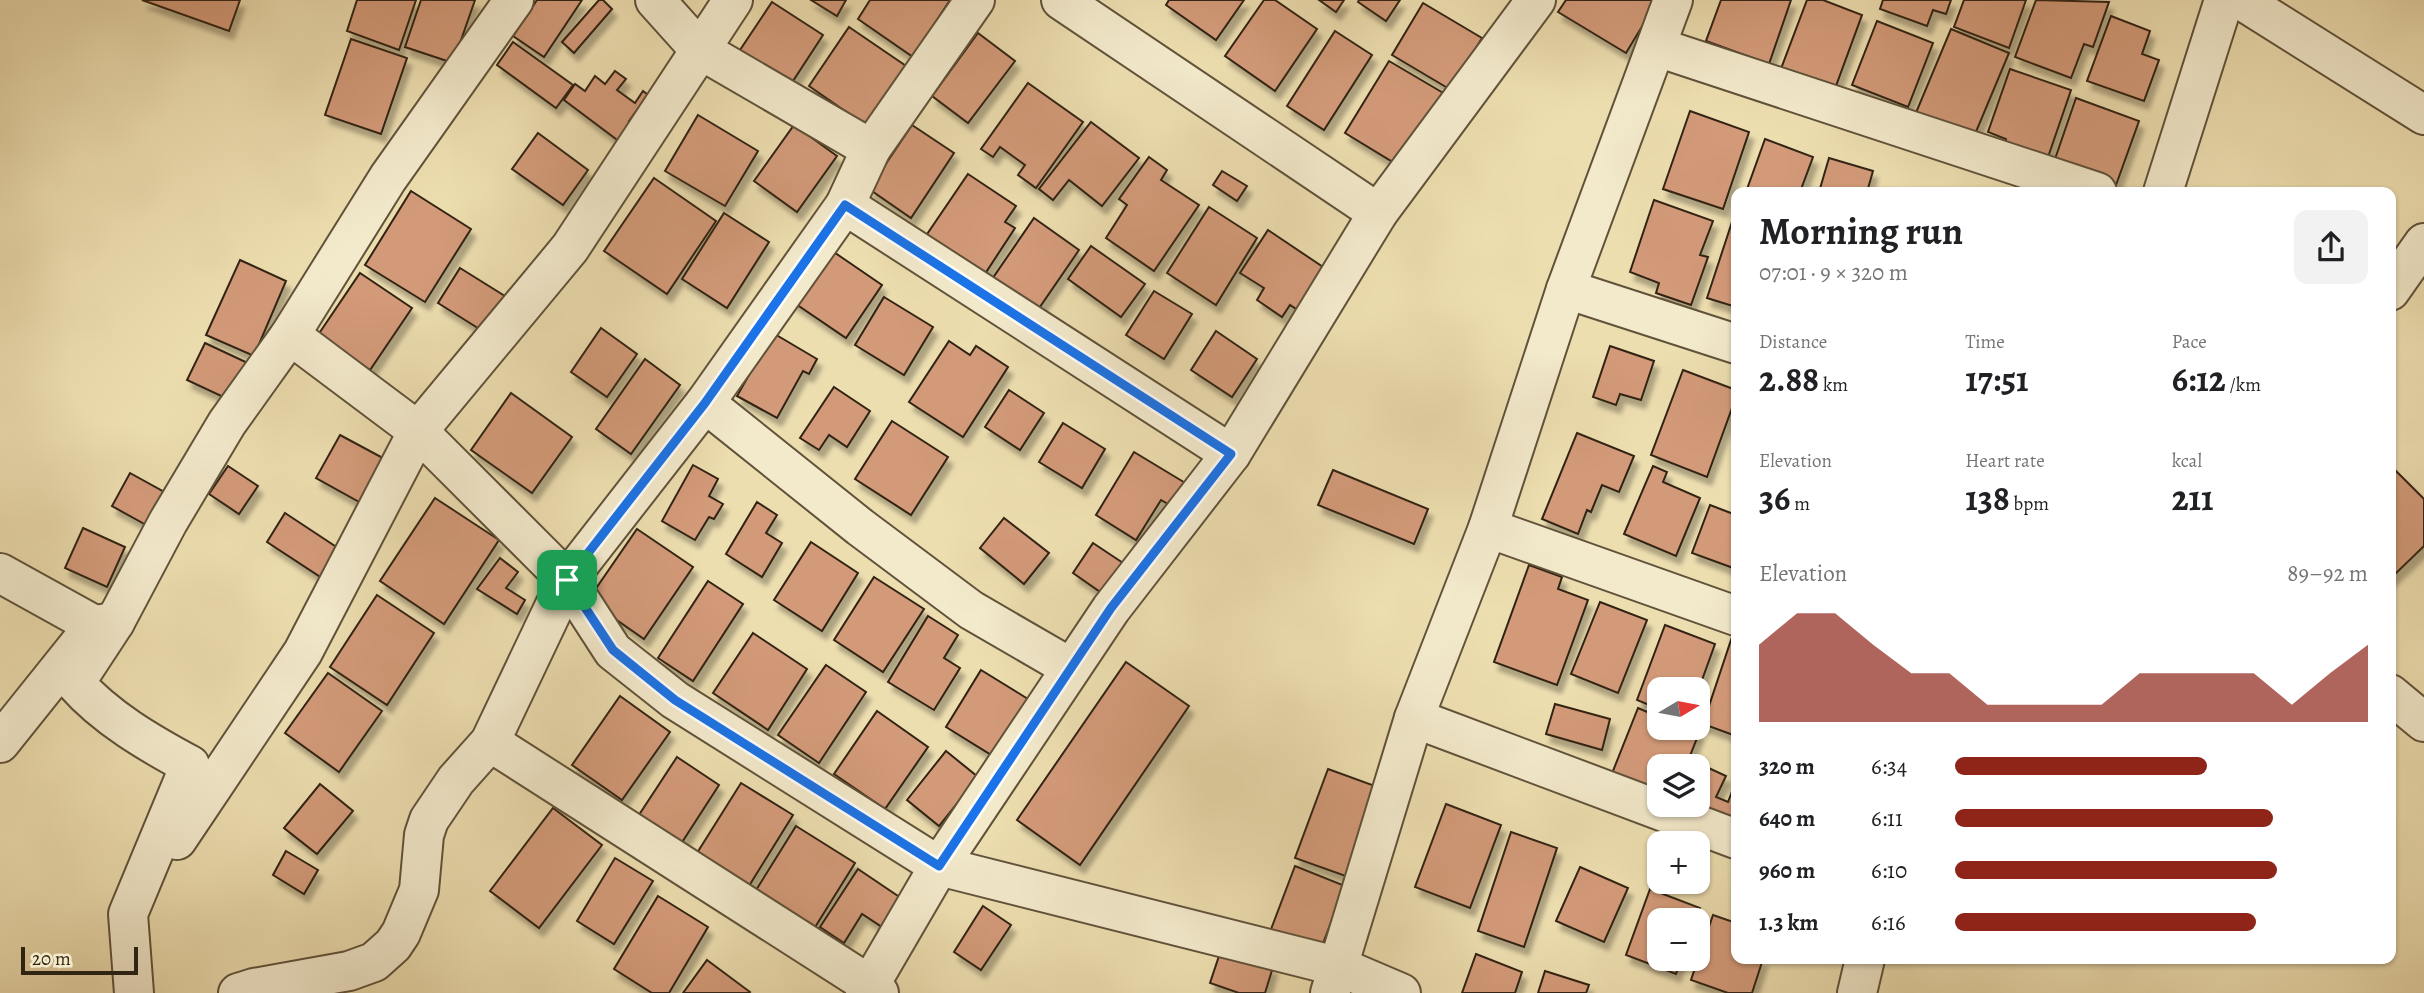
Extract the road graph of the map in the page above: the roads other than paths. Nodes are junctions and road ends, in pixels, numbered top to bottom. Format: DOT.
graph roads {
  1 [pos="514,0"];
  2 [pos="655,0"];
  3 [pos="733,0"];
  4 [pos="975,0"];
  5 [pos="1061,0"];
  6 [pos="1536,0"];
  7 [pos="1673,0"];
  8 [pos="2224,0"];
  9 [pos="2241,0"];
  10 [pos="1657,47"];
  11 [pos="699,49"];
  12 [pos="2424,116"];
  13 [pos="871,149"];
  14 [pos="2082,187"];
  15 [pos="2165,187"];
  16 [pos="845,205"];
  17 [pos="1378,213"];
  18 [pos="2424,243"];
  19 [pos="2396,283"];
  20 [pos="1566,289"];
  21 [pos="290,335"];
  22 [pos="1731,342"];
  23 [pos="705,403"];
  24 [pos="418,431"];
  25 [pos="1231,454"];
  26 [pos="1488,528"];
  27 [pos="0,573"];
  28 [pos="567,580"];
  29 [pos="1731,614"];
  30 [pos="105,623"];
  31 [pos="1071,667"];
  32 [pos="2396,699"];
  33 [pos="1414,718"];
  34 [pos="2424,722"];
  35 [pos="490,742"];
  36 [pos="0,743"];
  37 [pos="1731,837"];
  38 [pos="939,866"];
  39 [pos="128,914"];
  40 [pos="1864,964"];
  41 [pos="1335,980"];
  42 [pos="871,990"];
  43 [pos="134,993"];
  44 [pos="238,993"];
  45 [pos="1401,993"];
  46 [pos="1857,993"];
  1 -- 21 [label="street"];
  2 -- 11 [label="street"];
  3 -- 11 [label="street"];
  4 -- 13 [label="street"];
  5 -- 17 [label="street"];
  6 -- 17 [label="street"];
  7 -- 10 [label="street"];
  8 -- 15 [label="street"];
  9 -- 12 [label="street"];
  10 -- 14 [label="street"];
  10 -- 20 [label="street"];
  11 -- 13 [label="street"];
  11 -- 24 [label="street"];
  13 -- 16 [label="street"];
  16 -- 23 [label="street"];
  16 -- 25 [label="street"];
  17 -- 25 [label="street"];
  18 -- 19 [label="street"];
  20 -- 22 [label="street"];
  20 -- 26 [label="street"];
  21 -- 24 [label="street"];
  21 -- 30 [label="street"];
  23 -- 28 [label="street"];
  23 -- 31 [label="street"];
  24 -- 28 [label="street"];
  24 -- 39 [label="street"];
  25 -- 31 [label="street"];
  26 -- 29 [label="street"];
  26 -- 33 [label="street"];
  27 -- 30 [label="street"];
  28 -- 35 [label="street"];
  28 -- 38 [label="street"];
  30 -- 36 [label="street"];
  30 -- 39 [label="street"];
  31 -- 38 [label="street"];
  32 -- 34 [label="street"];
  33 -- 37 [label="street"];
  33 -- 41 [label="street"];
  35 -- 42 [label="street"];
  35 -- 44 [label="street"];
  38 -- 41 [label="street"];
  38 -- 42 [label="street"];
  39 -- 43 [label="street"];
  40 -- 46 [label="street"];
  41 -- 45 [label="street"];
}
